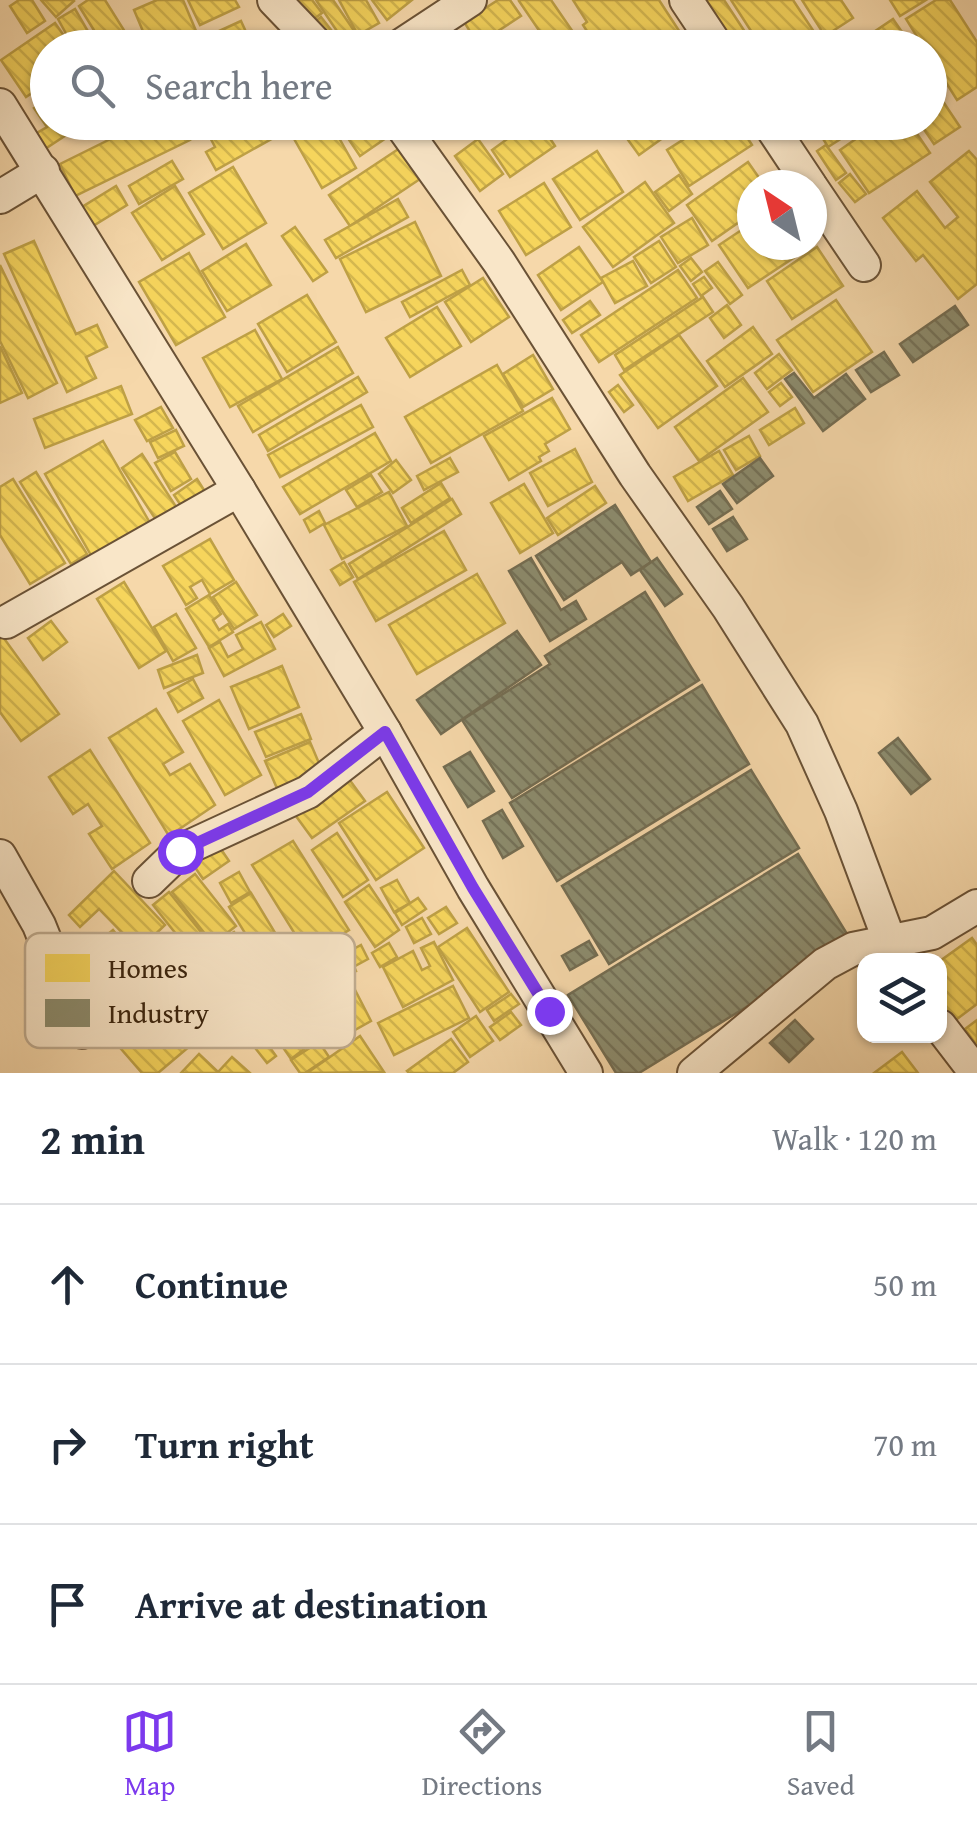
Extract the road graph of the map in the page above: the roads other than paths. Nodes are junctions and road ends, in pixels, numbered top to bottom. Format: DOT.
graph roads {
  1 [pos="274,0"];
  2 [pos="470,0"];
  3 [pos="686,0"];
  4 [pos="303,30"];
  5 [pos="424,30"];
  6 [pos="706,30"];
  7 [pos="0,105"];
  8 [pos="412,140"];
  9 [pos="780,140"];
  10 [pos="800,170"];
  11 [pos="43,171"];
  12 [pos="0,196"];
  13 [pos="827,210"];
  14 [pos="864,265"];
  15 [pos="239,490"];
  16 [pos="6,622"];
  17 [pos="385,732"];
  18 [pos="0,856"];
  19 [pos="148,881"];
  20 [pos="977,906"];
  21 [pos="42,933"];
  22 [pos="894,950"];
  23 [pos="947,1035"];
  24 [pos="586,1073"];
  25 [pos="694,1073"];
  26 [pos="976,1073"];
  1 -- 4 [label="street"];
  2 -- 5 [label="street"];
  3 -- 6 [label="street"];
  7 -- 11 [label="street"];
  8 -- 22 [label="street"];
  9 -- 10 [label="street"];
  11 -- 12 [label="street"];
  11 -- 15 [label="street"];
  13 -- 14 [label="street"];
  15 -- 16 [label="street"];
  15 -- 17 [label="street"];
  17 -- 19 [label="street"];
  17 -- 24 [label="street"];
  18 -- 21 [label="street"];
  20 -- 22 [label="street"];
  22 -- 25 [label="street"];
  23 -- 26 [label="street"];
}
